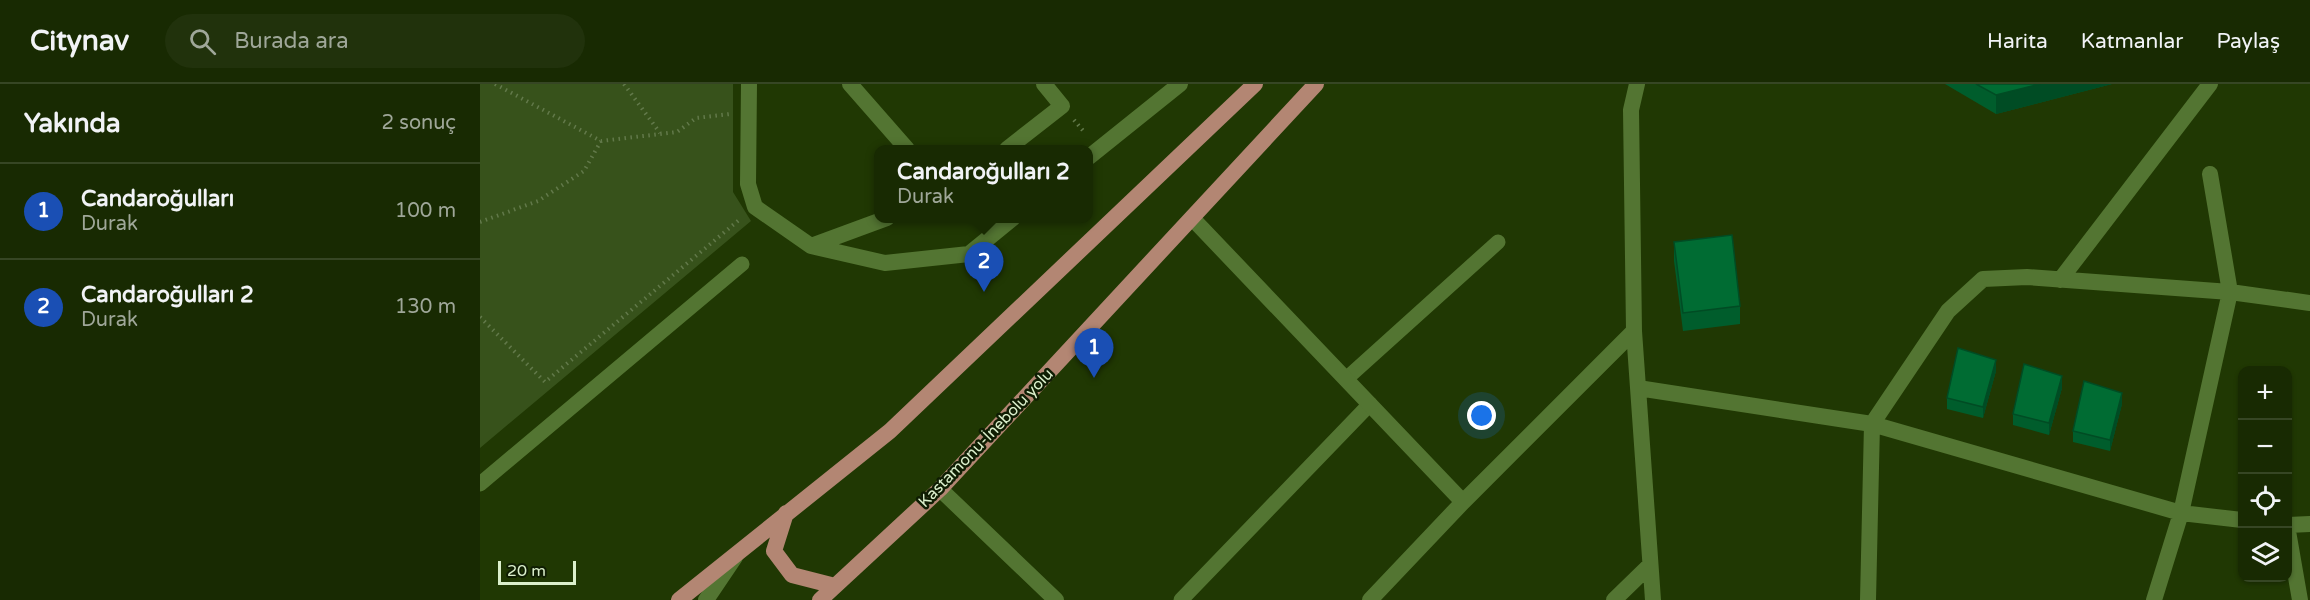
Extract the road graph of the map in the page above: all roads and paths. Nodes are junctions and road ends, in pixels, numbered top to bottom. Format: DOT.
graph roads {
  1 [pos="495,84"];
  2 [pos="624,84"];
  3 [pos="749,84"];
  4 [pos="850,84"];
  5 [pos="1044,84"];
  6 [pos="1180,84"];
  7 [pos="1255,84"];
  8 [pos="1316,84"];
  9 [pos="1637,84"];
  10 [pos="2210,84"];
  11 [pos="1062,106"];
  12 [pos="748,112"];
  13 [pos="661,134"];
  14 [pos="601,141"];
  15 [pos="903,145"];
  16 [pos="1013,145"];
  17 [pos="1089,145"];
  18 [pos="1094,153"];
  19 [pos="2210,174"];
  20 [pos="755,207"];
  21 [pos="1192,218"];
  22 [pos="480,222"];
  23 [pos="875,223"];
  24 [pos="1008,223"];
  25 [pos="1498,242"];
  26 [pos="811,246"];
  27 [pos="742,264"];
  28 [pos="2060,280"];
  29 [pos="2230,292"];
  30 [pos="2310,303"];
  31 [pos="480,317"];
  32 [pos="1634,331"];
  33 [pos="1346,379"];
  34 [pos="1638,388"];
  35 [pos="1370,404"];
  36 [pos="1872,424"];
  37 [pos="480,484"];
  38 [pos="940,489"];
  39 [pos="1463,502"];
  40 [pos="786,513"];
  41 [pos="2181,513"];
  42 [pos="2238,520"];
  43 [pos="2310,524"];
  44 [pos="2292,525"];
  45 [pos="741,549"];
  46 [pos="2292,554"];
  47 [pos="1650,566"];
  48 [pos="835,586"];
  49 [pos="679,600"];
  50 [pos="706,600"];
  51 [pos="820,600"];
  52 [pos="1056,600"];
  53 [pos="1181,600"];
  54 [pos="1370,600"];
  55 [pos="1614,600"];
  56 [pos="1653,600"];
  57 [pos="1868,600"];
  58 [pos="2154,600"];
  59 [pos="2300,600"];
  1 -- 14 [label="path"];
  2 -- 13 [label="path"];
  3 -- 12 [label="street"];
  4 -- 15 [label="street"];
  5 -- 11 [label="street"];
  6 -- 18 [label="street"];
  7 -- 40 [label="main road"];
  8 -- 21 [label="main road, Kastamonu-İnebolu yolu"];
  9 -- 32 [label="street"];
  10 -- 28 [label="street"];
  11 -- 16 [label="street"];
  11 -- 17 [label="path"];
  12 -- 13 [label="path"];
  12 -- 20 [label="street"];
  13 -- 14 [label="path"];
  14 -- 22 [label="path"];
  19 -- 29 [label="street"];
  20 -- 26 [label="street"];
  20 -- 31 [label="path"];
  21 -- 33 [label="street"];
  21 -- 38 [label="main road, Kastamonu-İnebolu yolu"];
  23 -- 26 [label="street"];
  24 -- 26 [label="street"];
  25 -- 33 [label="lane"];
  27 -- 37 [label="lane"];
  28 -- 29 [label="street"];
  28 -- 36 [label="street"];
  29 -- 30 [label="street"];
  29 -- 41 [label="street"];
  32 -- 34 [label="street"];
  32 -- 39 [label="street"];
  33 -- 35 [label="street"];
  34 -- 36 [label="street"];
  34 -- 47 [label="street"];
  35 -- 39 [label="street"];
  35 -- 53 [label="lane"];
  36 -- 41 [label="street"];
  36 -- 57 [label="street"];
  38 -- 48 [label="main road, Kastamonu-İnebolu yolu"];
  38 -- 52 [label="street"];
  39 -- 54 [label="street"];
  40 -- 45 [label="main road"];
  40 -- 48 [label="main road"];
  41 -- 42 [label="street"];
  41 -- 58 [label="street"];
  43 -- 44 [label="street"];
  45 -- 49 [label="main road"];
  45 -- 50 [label="street"];
  46 -- 59 [label="street"];
  47 -- 55 [label="street"];
  47 -- 56 [label="street"];
  48 -- 51 [label="main road, Kastamonu-İnebolu yolu"];
}
